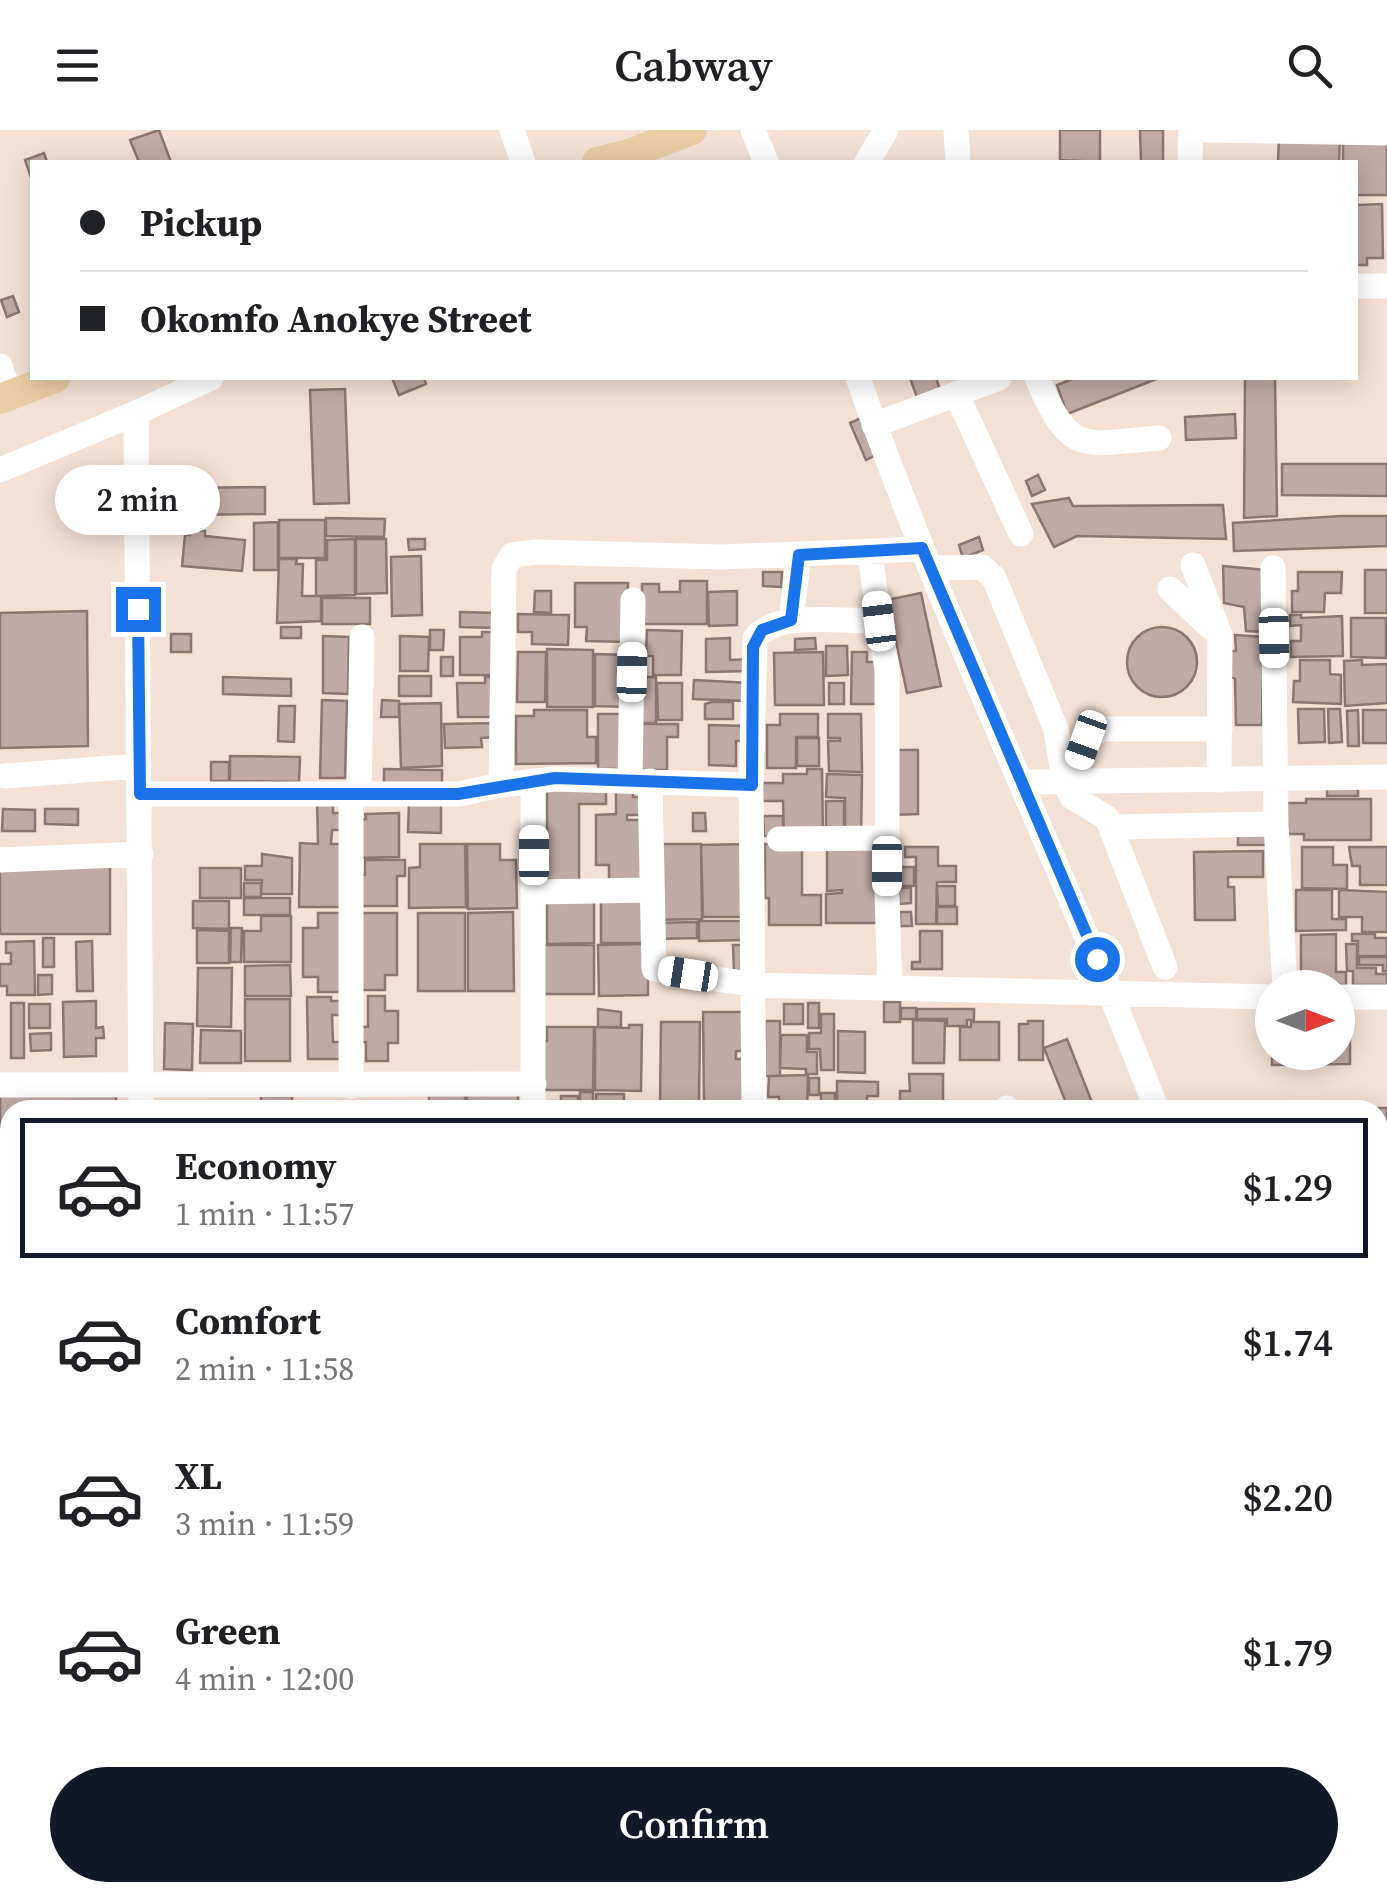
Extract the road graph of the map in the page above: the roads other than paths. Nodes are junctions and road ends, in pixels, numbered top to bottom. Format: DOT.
graph roads {
  1 [pos="512,130"];
  2 [pos="655,130"];
  3 [pos="692,130"];
  4 [pos="753,130"];
  5 [pos="769,130"];
  6 [pos="886,130"];
  7 [pos="956,130"];
  8 [pos="1190,130"];
  9 [pos="1206,130"];
  10 [pos="1343,131"];
  11 [pos="1387,133"];
  12 [pos="606,159"];
  13 [pos="522,160"];
  14 [pos="765,160"];
  15 [pos="781,160"];
  16 [pos="868,160"];
  17 [pos="958,160"];
  18 [pos="1190,160"];
  19 [pos="1358,286"];
  20 [pos="1387,286"];
  21 [pos="0,366"];
  22 [pos="49,380"];
  23 [pos="207,380"];
  24 [pos="859,380"];
  25 [pos="992,380"];
  26 [pos="1038,380"];
  27 [pos="964,388"];
  28 [pos="5,398"];
  29 [pos="136,414"];
  30 [pos="874,425"];
  31 [pos="1159,438"];
  32 [pos="0,470"];
  33 [pos="1022,534"];
  34 [pos="870,553"];
  35 [pos="799,555"];
  36 [pos="926,558"];
  37 [pos="1193,565"];
  38 [pos="1273,568"];
  39 [pos="1170,589"];
  40 [pos="632,600"];
  41 [pos="791,620"];
  42 [pos="879,621"];
  43 [pos="362,636"];
  44 [pos="1220,636"];
  45 [pos="1220,729"];
  46 [pos="139,766"];
  47 [pos="5,776"];
  48 [pos="1387,778"];
  49 [pos="1276,779"];
  50 [pos="1219,780"];
  51 [pos="533,781"];
  52 [pos="640,781"];
  53 [pos="1022,782"];
  54 [pos="1067,782"];
  55 [pos="501,785"];
  56 [pos="752,785"];
  57 [pos="140,794"];
  58 [pos="355,794"];
  59 [pos="1276,824"];
  60 [pos="1111,827"];
  61 [pos="887,838"];
  62 [pos="778,840"];
  63 [pos="141,854"];
  64 [pos="0,860"];
  65 [pos="651,890"];
  66 [pos="534,892"];
  67 [pos="1164,968"];
  68 [pos="1284,970"];
  69 [pos="755,984"];
  70 [pos="890,988"];
  71 [pos="1112,994"];
  72 [pos="1387,996"];
  73 [pos="1255,997"];
  74 [pos="1355,997"];
  75 [pos="0,1085"];
  76 [pos="351,1086"];
  77 [pos="141,1097"];
  78 [pos="533,1097"];
  79 [pos="754,1100"];
  80 [pos="1153,1100"];
  1 -- 13 [label="street"];
  2 -- 12 [label="main road"];
  3 -- 12 [label="main road"];
  4 -- 14 [label="street"];
  5 -- 15 [label="street"];
  6 -- 16 [label="street"];
  7 -- 17 [label="street"];
  8 -- 18 [label="street"];
  9 -- 10 [label="street"];
  10 -- 11 [label="street"];
  19 -- 20 [label="street"];
  21 -- 28 [label="street"];
  22 -- 28 [label="main road"];
  23 -- 29 [label="street"];
  24 -- 30 [label="street"];
  25 -- 27 [label="street"];
  26 -- 31 [label="street"];
  27 -- 30 [label="street"];
  27 -- 33 [label="street"];
  29 -- 32 [label="street"];
  29 -- 46 [label="street"];
  30 -- 36 [label="street"];
  34 -- 35 [label="street"];
  34 -- 36 [label="street"];
  34 -- 42 [label="street"];
  35 -- 41 [label="street"];
  35 -- 55 [label="street"];
  36 -- 53 [label="street"];
  36 -- 54 [label="street"];
  37 -- 44 [label="street"];
  38 -- 49 [label="street"];
  39 -- 44 [label="street"];
  40 -- 52 [label="street"];
  41 -- 42 [label="street"];
  41 -- 56 [label="street"];
  42 -- 61 [label="street"];
  43 -- 58 [label="street"];
  44 -- 45 [label="street"];
  45 -- 50 [label="street"];
  45 -- 54 [label="street"];
  46 -- 47 [label="street"];
  46 -- 57 [label="street"];
  48 -- 49 [label="street"];
  49 -- 50 [label="street"];
  49 -- 59 [label="street"];
  50 -- 54 [label="street"];
  51 -- 52 [label="street"];
  51 -- 55 [label="street"];
  51 -- 66 [label="street"];
  52 -- 56 [label="street"];
  52 -- 65 [label="street"];
  53 -- 54 [label="street"];
  53 -- 71 [label="street"];
  54 -- 60 [label="street"];
  55 -- 58 [label="street"];
  56 -- 69 [label="street"];
  57 -- 58 [label="street"];
  57 -- 63 [label="street"];
  58 -- 76 [label="street"];
  59 -- 60 [label="street"];
  59 -- 68 [label="street"];
  60 -- 67 [label="street"];
  61 -- 62 [label="street"];
  61 -- 70 [label="street"];
  63 -- 64 [label="street"];
  63 -- 77 [label="street"];
  65 -- 66 [label="street"];
  65 -- 69 [label="street"];
  66 -- 78 [label="street"];
  69 -- 70 [label="street"];
  69 -- 79 [label="street"];
  70 -- 71 [label="street"];
  71 -- 73 [label="street"];
  71 -- 80 [label="street"];
  72 -- 74 [label="street"];
  75 -- 77 [label="street"];
  76 -- 77 [label="street"];
  76 -- 78 [label="street"];
}
